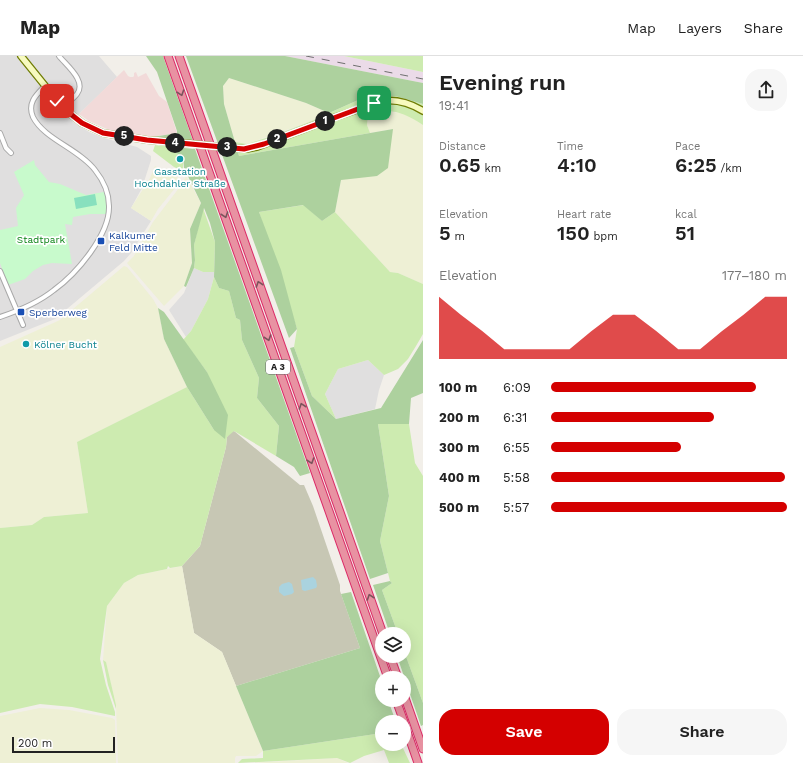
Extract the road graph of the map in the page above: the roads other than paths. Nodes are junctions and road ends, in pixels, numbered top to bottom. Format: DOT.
graph roads {
  1 [pos="21,56"];
  2 [pos="59,56"];
  3 [pos="168,56"];
  4 [pos="179,56"];
  5 [pos="45,86"];
  6 [pos="63,108"];
  7 [pos="423,111"];
  8 [pos="0,133"];
  9 [pos="11,153"];
  10 [pos="0,271"];
  11 [pos="1,277"];
  12 [pos="17,311"];
  13 [pos="0,317"];
  14 [pos="22,325"];
  15 [pos="381,627"];
  16 [pos="386,671"];
  17 [pos="408,707"];
  18 [pos="411,742"];
  19 [pos="423,749"];
  20 [pos="418,763"];
  1 -- 5 [label="main road"];
  2 -- 6 [label="street"];
  3 -- 16 [label="highway, A 3, one-way"];
  15 -- 4 [label="highway, A 3, one-way"];
  5 -- 6 [label="main road"];
  5 -- 12 [label="street"];
  6 -- 7 [label="main road, bridge"];
  8 -- 9 [label="street"];
  10 -- 11 [label="street"];
  11 -- 12 [label="street"];
  12 -- 13 [label="street"];
  12 -- 14 [label="street"];
  17 -- 19 [label="highway"];
  18 -- 20 [label="highway"];
}
